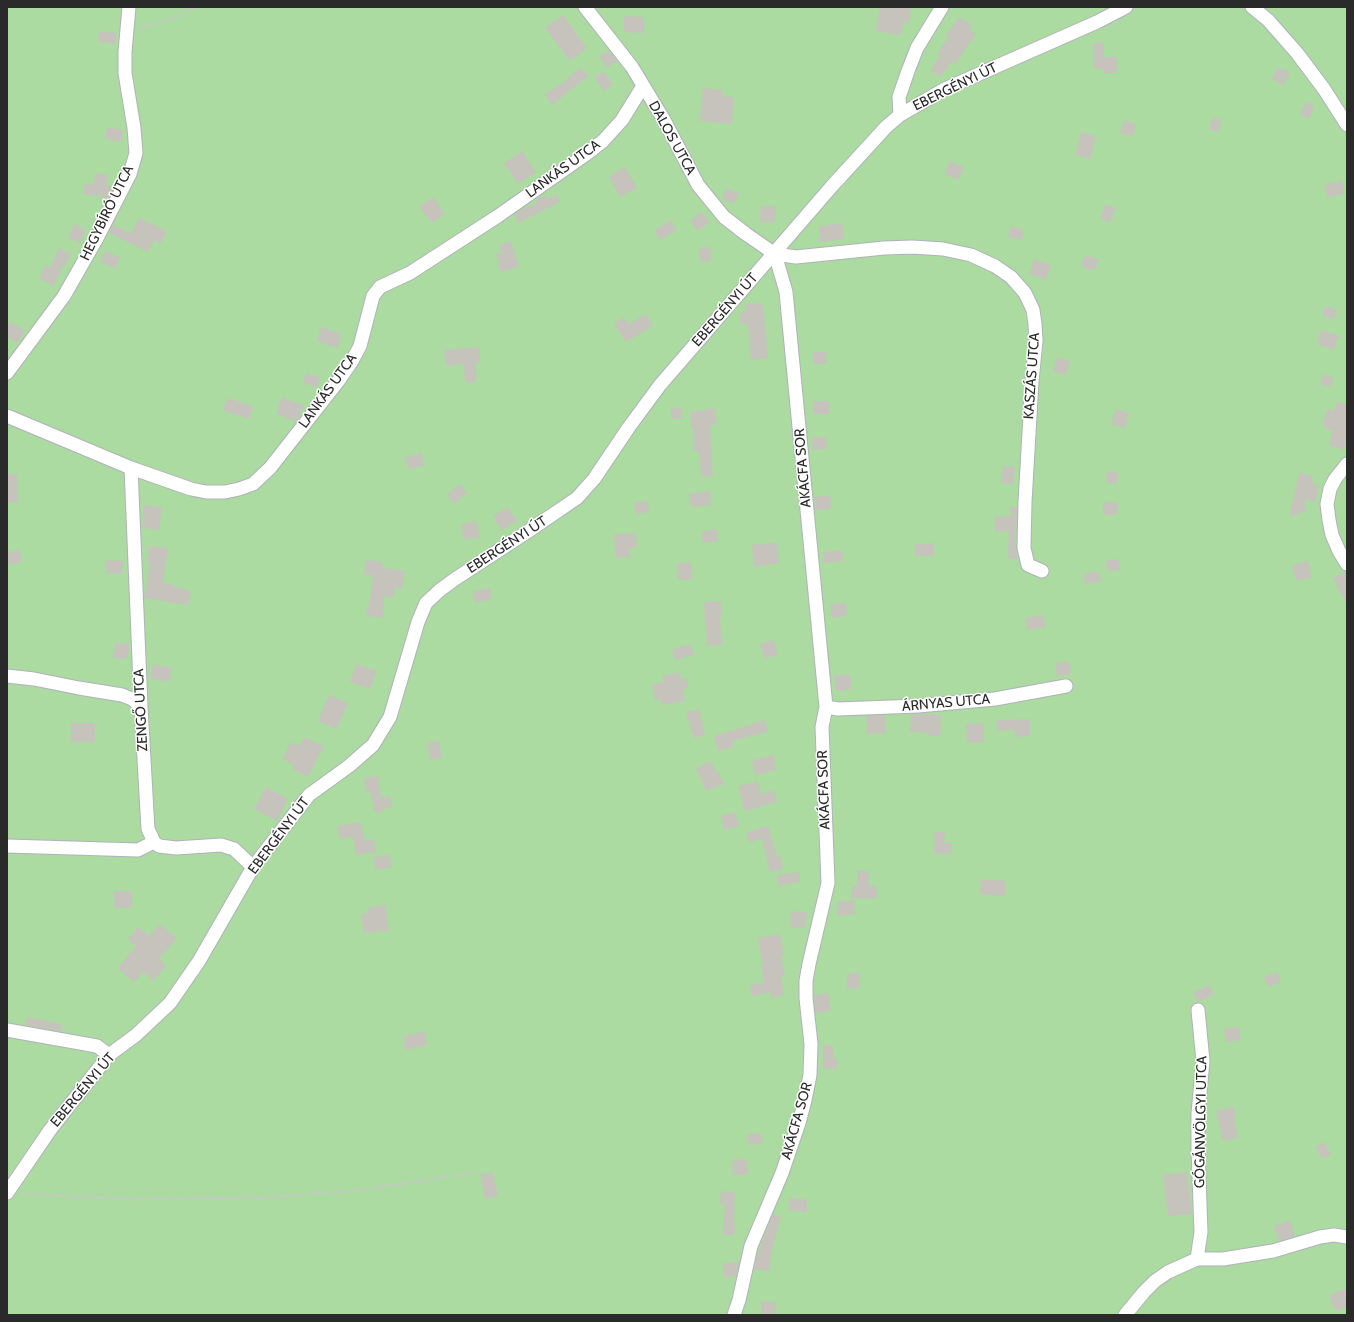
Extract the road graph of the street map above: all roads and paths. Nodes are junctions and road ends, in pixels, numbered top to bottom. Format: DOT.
graph roads {
  1 [pos="129,7"];
  2 [pos="197,7"];
  3 [pos="584,7"];
  4 [pos="942,7"];
  5 [pos="1126,7"];
  6 [pos="1252,7"];
  7 [pos="127,30"];
  8 [pos="643,86"];
  9 [pos="900,115"];
  10 [pos="1347,125"];
  11 [pos="775,254"];
  12 [pos="7,373"];
  13 [pos="7,416"];
  14 [pos="1347,464"];
  15 [pos="130,468"];
  16 [pos="1347,564"];
  17 [pos="1042,571"];
  18 [pos="7,676"];
  19 [pos="1066,686"];
  20 [pos="141,707"];
  21 [pos="826,707"];
  22 [pos="154,842"];
  23 [pos="7,846"];
  24 [pos="253,867"];
  25 [pos="1198,1010"];
  26 [pos="7,1030"];
  27 [pos="109,1056"];
  28 [pos="476,1172"];
  29 [pos="10,1194"];
  30 [pos="1347,1237"];
  31 [pos="1198,1259"];
  32 [pos="734,1315"];
  33 [pos="1125,1315"];
  1 -- 7 [label="street, HEGYBÍRÓ UTCA"];
  2 -- 7 [label="path"];
  3 -- 8 [label="street, DALOS UTCA"];
  4 -- 9 [label="street"];
  5 -- 9 [label="street, EBERGÉNYI ÚT"];
  6 -- 10 [label="street"];
  7 -- 12 [label="street, HEGYBÍRÓ UTCA"];
  8 -- 11 [label="street, DALOS UTCA"];
  8 -- 15 [label="street, LANKÁS UTCA"];
  9 -- 11 [label="street, EBERGÉNYI ÚT"];
  11 -- 17 [label="street, KASZÁS UTCA"];
  11 -- 21 [label="street, AKÁCFA SOR"];
  11 -- 24 [label="street, EBERGÉNYI ÚT"];
  13 -- 15 [label="street, LANKÁS UTCA"];
  14 -- 16 [label="street"];
  15 -- 20 [label="street, ZENGŐ UTCA"];
  18 -- 20 [label="street"];
  19 -- 21 [label="street, ÁRNYAS UTCA"];
  20 -- 22 [label="street, ZENGŐ UTCA"];
  21 -- 32 [label="street, AKÁCFA SOR"];
  22 -- 23 [label="street"];
  22 -- 24 [label="street"];
  24 -- 27 [label="street, EBERGÉNYI ÚT"];
  25 -- 31 [label="street, GÓGÁNVÖLGYI UTCA"];
  26 -- 27 [label="street"];
  27 -- 29 [label="street, EBERGÉNYI ÚT"];
  28 -- 29 [label="path"];
  30 -- 31 [label="street"];
  31 -- 33 [label="street"];
}
